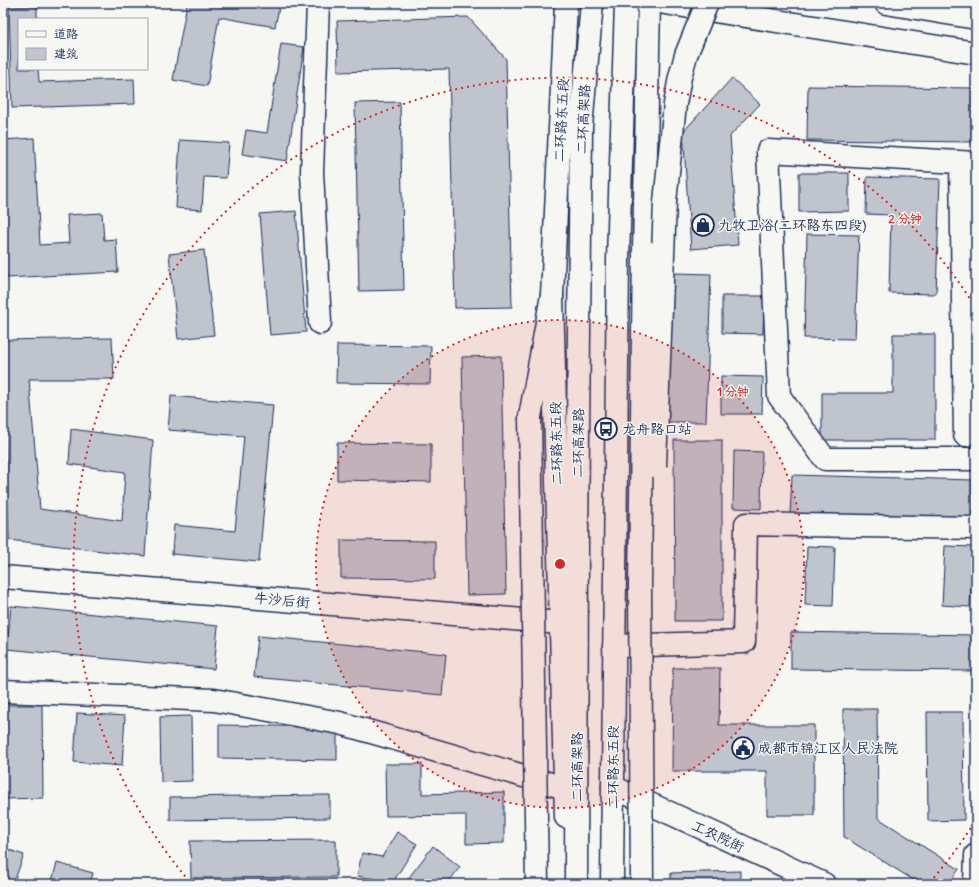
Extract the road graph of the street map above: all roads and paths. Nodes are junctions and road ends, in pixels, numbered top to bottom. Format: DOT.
graph roads {
  1 [pos="318,3"];
  2 [pos="566,3"];
  3 [pos="592,3"];
  4 [pos="626,3"];
  5 [pos="649,3"];
  6 [pos="665,3"];
  7 [pos="707,3"];
  8 [pos="886,3"];
  9 [pos="976,18"];
  10 [pos="976,53"];
  11 [pos="969,163"];
  12 [pos="552,295"];
  13 [pos="320,324"];
  14 [pos="972,439"];
  15 [pos="976,459"];
  16 [pos="976,528"];
  17 [pos="3,577"];
  18 [pos="640,586"];
  19 [pos="560,623"];
  20 [pos="614,646"];
  21 [pos="3,691"];
  22 [pos="613,787"];
  23 [pos="565,788"];
  24 [pos="976,855"];
  25 [pos="537,884"];
  26 [pos="569,884"];
  27 [pos="576,884"];
  28 [pos="612,884"];
  29 [pos="642,884"];
  30 [pos="824,884"];
  31 [pos="975,884"];
  1 -- 13 [label="main road"];
  2 -- 12 [label="main road, 二环路东五段"];
  3 -- 27 [label="main road, 二环高架路"];
  4 -- 20 [label="main road, 二环路东五段"];
  5 -- 18 [label="main road, bridge"];
  6 -- 10 [label="main road"];
  7 -- 18 [label="main road, bridge"];
  8 -- 9 [label="main road"];
  11 -- 14 [label="main road"];
  11 -- 15 [label="main road"];
  12 -- 19 [label="main road, 二环路东五段"];
  12 -- 25 [label="main road, bridge"];
  16 -- 20 [label="main road"];
  17 -- 19 [label="main road, 牛沙后街"];
  18 -- 29 [label="main road, bridge"];
  19 -- 23 [label="main road, 二环路东五段"];
  20 -- 22 [label="main road, 二环路东五段"];
  21 -- 23 [label="main road"];
  22 -- 28 [label="main road, 二环路东五段"];
  22 -- 30 [label="main road, 工农院街"];
  23 -- 26 [label="main road, 二环路东五段"];
  24 -- 31 [label="main road"];
}
